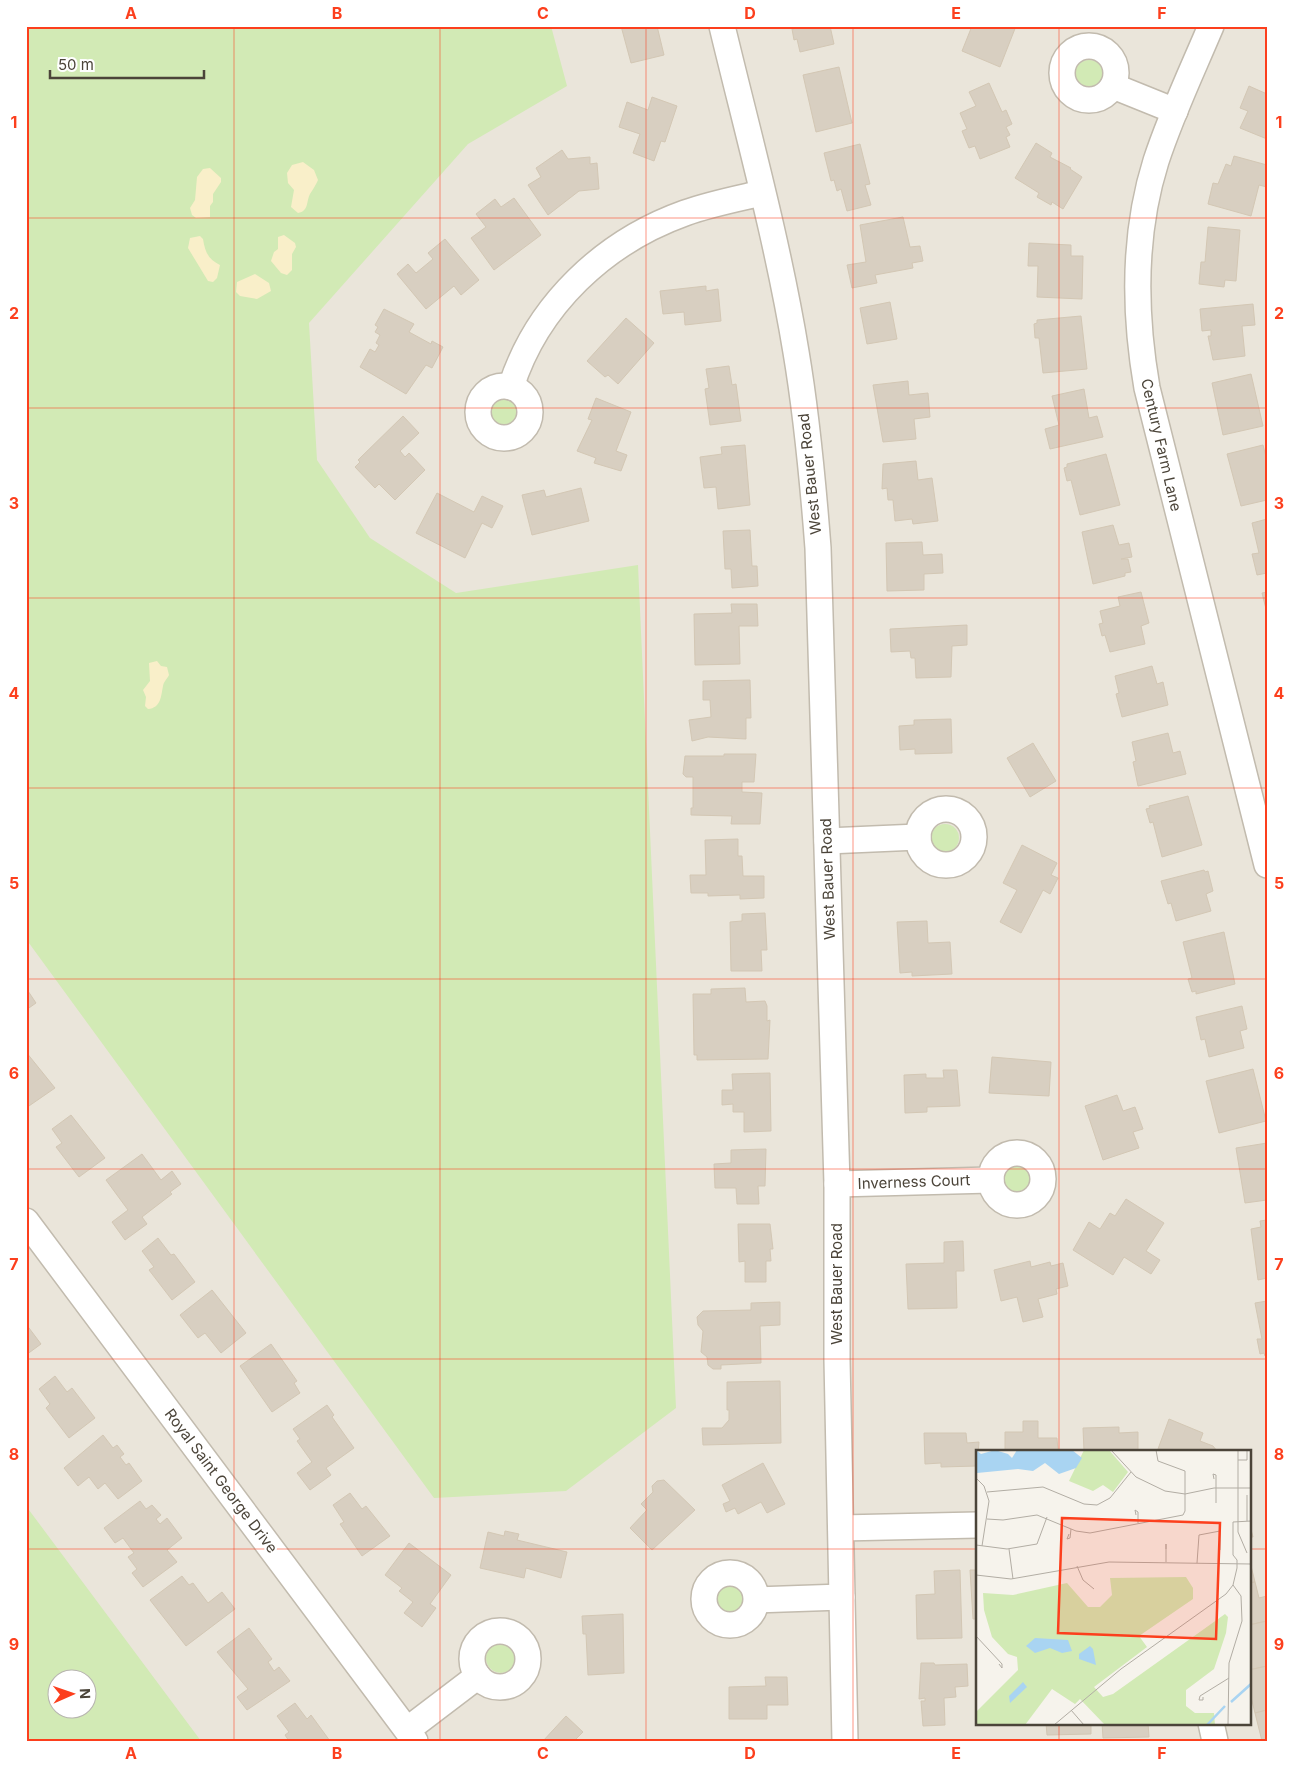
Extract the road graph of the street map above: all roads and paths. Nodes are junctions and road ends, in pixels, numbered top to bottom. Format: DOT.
graph roads {
  1 [pos="722,26"];
  2 [pos="1211,26"];
  3 [pos="1113,86"];
  4 [pos="1174,111"];
  5 [pos="762,193"];
  6 [pos="511,387"];
  7 [pos="918,838"];
  8 [pos="827,841"];
  9 [pos="1266,855"];
  10 [pos="991,1180"];
  11 [pos="837,1184"];
  12 [pos="26,1221"];
  13 [pos="976,1525"];
  14 [pos="841,1528"];
  15 [pos="842,1597"];
  16 [pos="757,1600"];
  17 [pos="478,1676"];
  18 [pos="1211,1724"];
  19 [pos="411,1735"];
  20 [pos="846,1741"];
  21 [pos="1215,1741"];
  1 -- 5 [label="street, West Bauer Road"];
  2 -- 4 [label="street, Century Farm Lane"];
  3 -- 4 [label="street"];
  4 -- 9 [label="street, Century Farm Lane"];
  5 -- 6 [label="street"];
  5 -- 8 [label="street, West Bauer Road"];
  7 -- 8 [label="street"];
  8 -- 11 [label="street, West Bauer Road"];
  10 -- 11 [label="street, Inverness Court"];
  11 -- 14 [label="street, West Bauer Road"];
  12 -- 19 [label="street, Royal Saint George Drive"];
  13 -- 14 [label="street"];
  14 -- 15 [label="street, West Bauer Road"];
  15 -- 16 [label="street"];
  15 -- 20 [label="street, West Bauer Road"];
  17 -- 19 [label="street"];
  18 -- 21 [label="street"];
}
